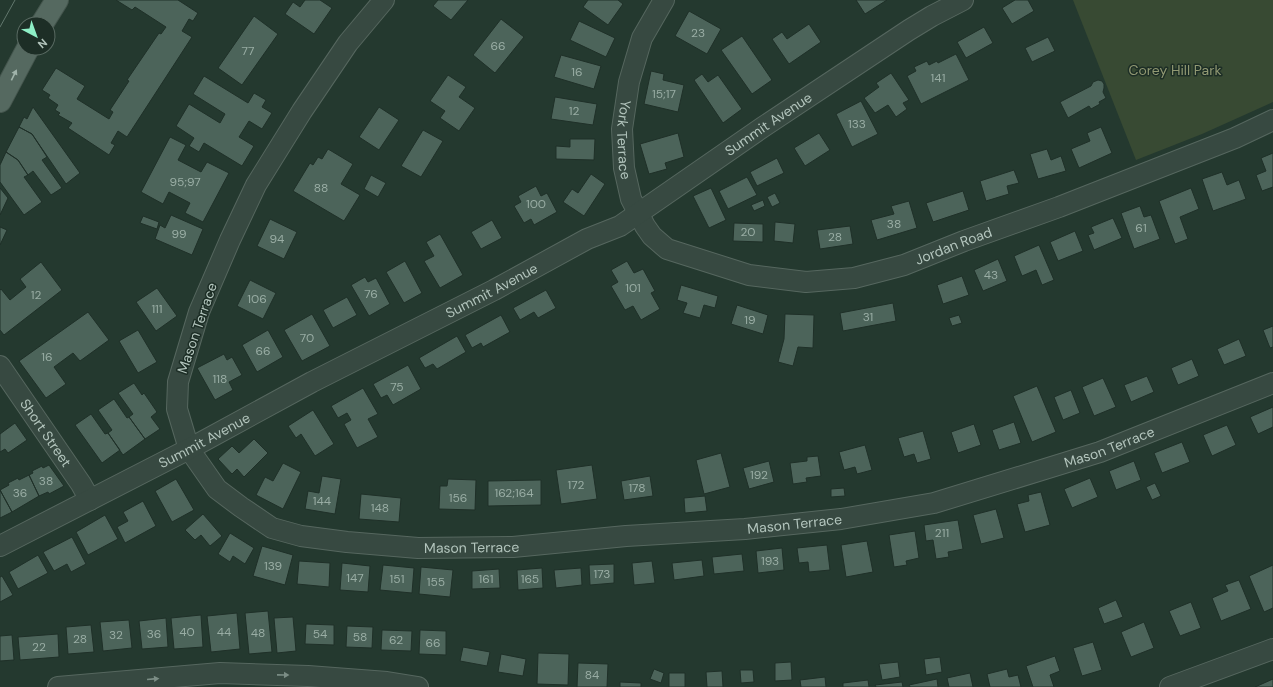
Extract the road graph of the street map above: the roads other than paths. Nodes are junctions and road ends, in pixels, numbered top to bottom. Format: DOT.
graph roads {
  1 [pos="57,0"];
  2 [pos="384,0"];
  3 [pos="664,0"];
  4 [pos="963,0"];
  5 [pos="47,16"];
  6 [pos="24,56"];
  7 [pos="0,101"];
  8 [pos="1273,120"];
  9 [pos="638,213"];
  10 [pos="0,366"];
  11 [pos="1273,383"];
  12 [pos="189,449"];
  13 [pos="90,500"];
  14 [pos="0,546"];
  15 [pos="1273,649"];
  16 [pos="58,687"];
  17 [pos="418,687"];
  18 [pos="1170,687"];
  1 -- 5 [label="main road"];
  2 -- 12 [label="street, Mason Terrace"];
  3 -- 9 [label="street, York Terrace"];
  4 -- 9 [label="street, Summit Avenue"];
  7 -- 6 [label="main road, one-way"];
  8 -- 9 [label="street, Jordan Road"];
  9 -- 12 [label="street, Summit Avenue"];
  10 -- 13 [label="street, Short Street"];
  11 -- 12 [label="street, Mason Terrace"];
  12 -- 13 [label="street, Summit Avenue"];
  13 -- 14 [label="street, Summit Avenue"];
  15 -- 18 [label="street"];
  16 -- 17 [label="street, one-way"];
}
